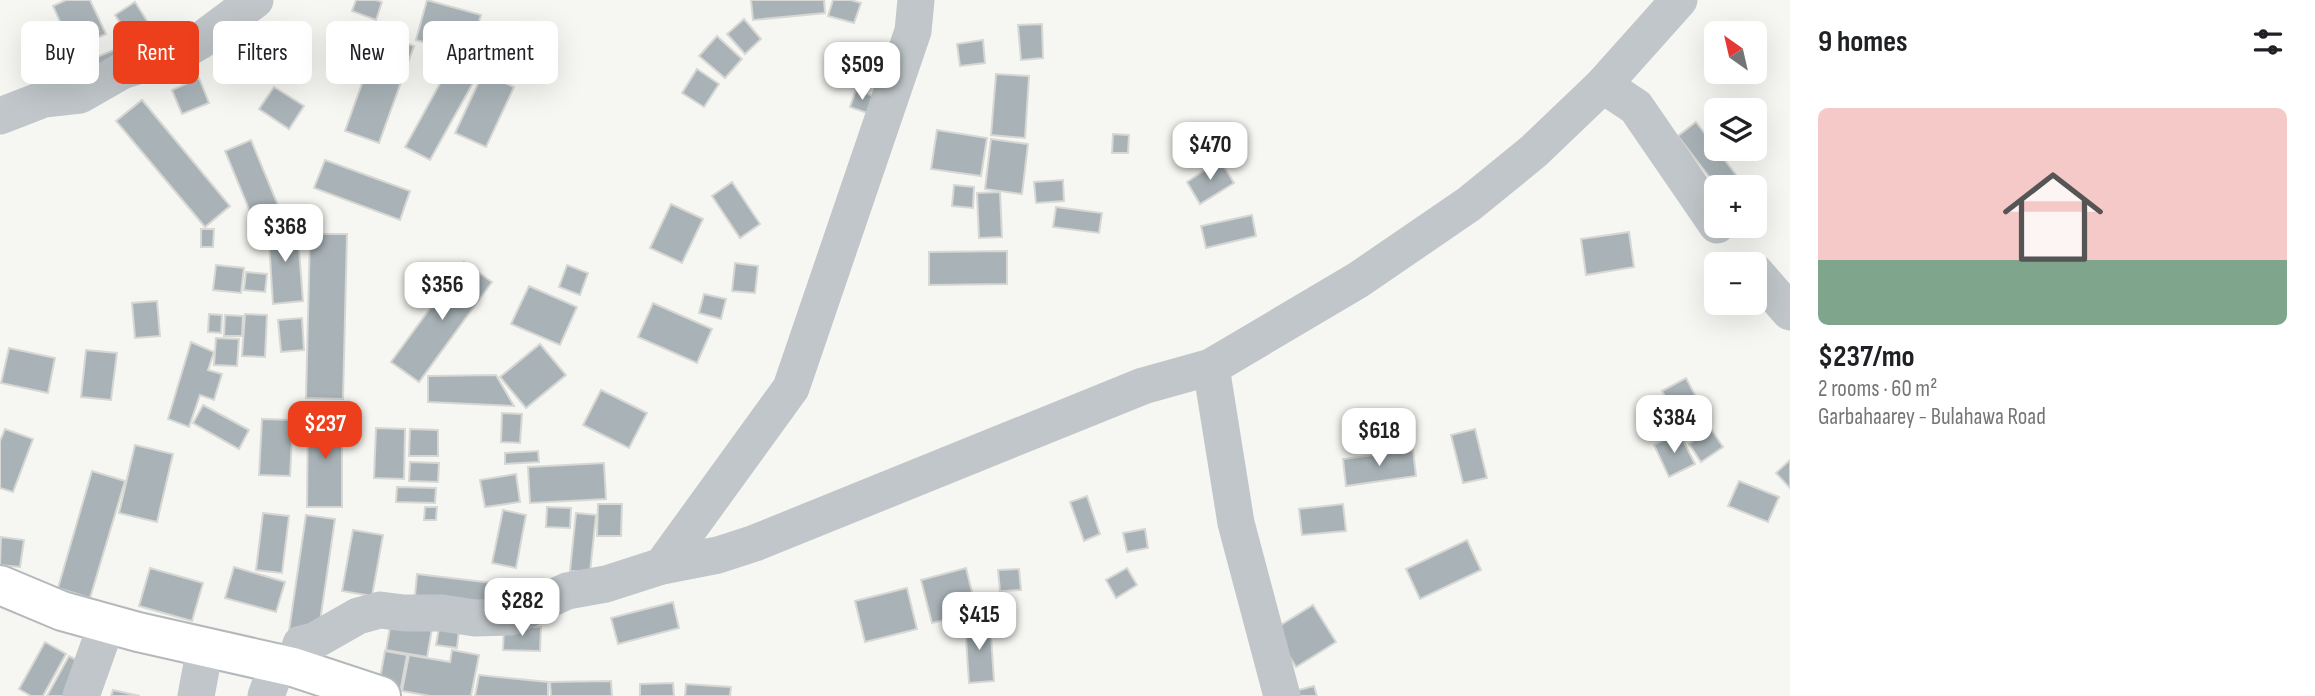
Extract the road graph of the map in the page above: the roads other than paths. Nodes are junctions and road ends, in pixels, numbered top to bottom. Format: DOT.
graph roads {
  1 [pos="255,0"];
  2 [pos="916,0"];
  3 [pos="1679,0"];
  4 [pos="1603,85"];
  5 [pos="0,116"];
  6 [pos="1704,206"];
  7 [pos="1728,238"];
  8 [pos="1739,252"];
  9 [pos="1767,286"];
  10 [pos="1790,312"];
  11 [pos="1211,367"];
  12 [pos="662,566"];
  13 [pos="0,585"];
  14 [pos="107,623"];
  15 [pos="205,648"];
  16 [pos="279,675"];
  17 [pos="81,696"];
  18 [pos="196,696"];
  19 [pos="381,696"];
  20 [pos="1282,696"];
  1 -- 5 [label="street"];
  2 -- 12 [label="street"];
  3 -- 4 [label="street"];
  4 -- 6 [label="street"];
  4 -- 11 [label="street"];
  7 -- 8 [label="street"];
  9 -- 10 [label="street"];
  11 -- 12 [label="street"];
  11 -- 20 [label="street"];
  12 -- 16 [label="street"];
  13 -- 14 [label="main road"];
  14 -- 15 [label="main road"];
  14 -- 17 [label="street"];
  15 -- 16 [label="main road"];
  15 -- 18 [label="street"];
  16 -- 19 [label="main road"];
}
